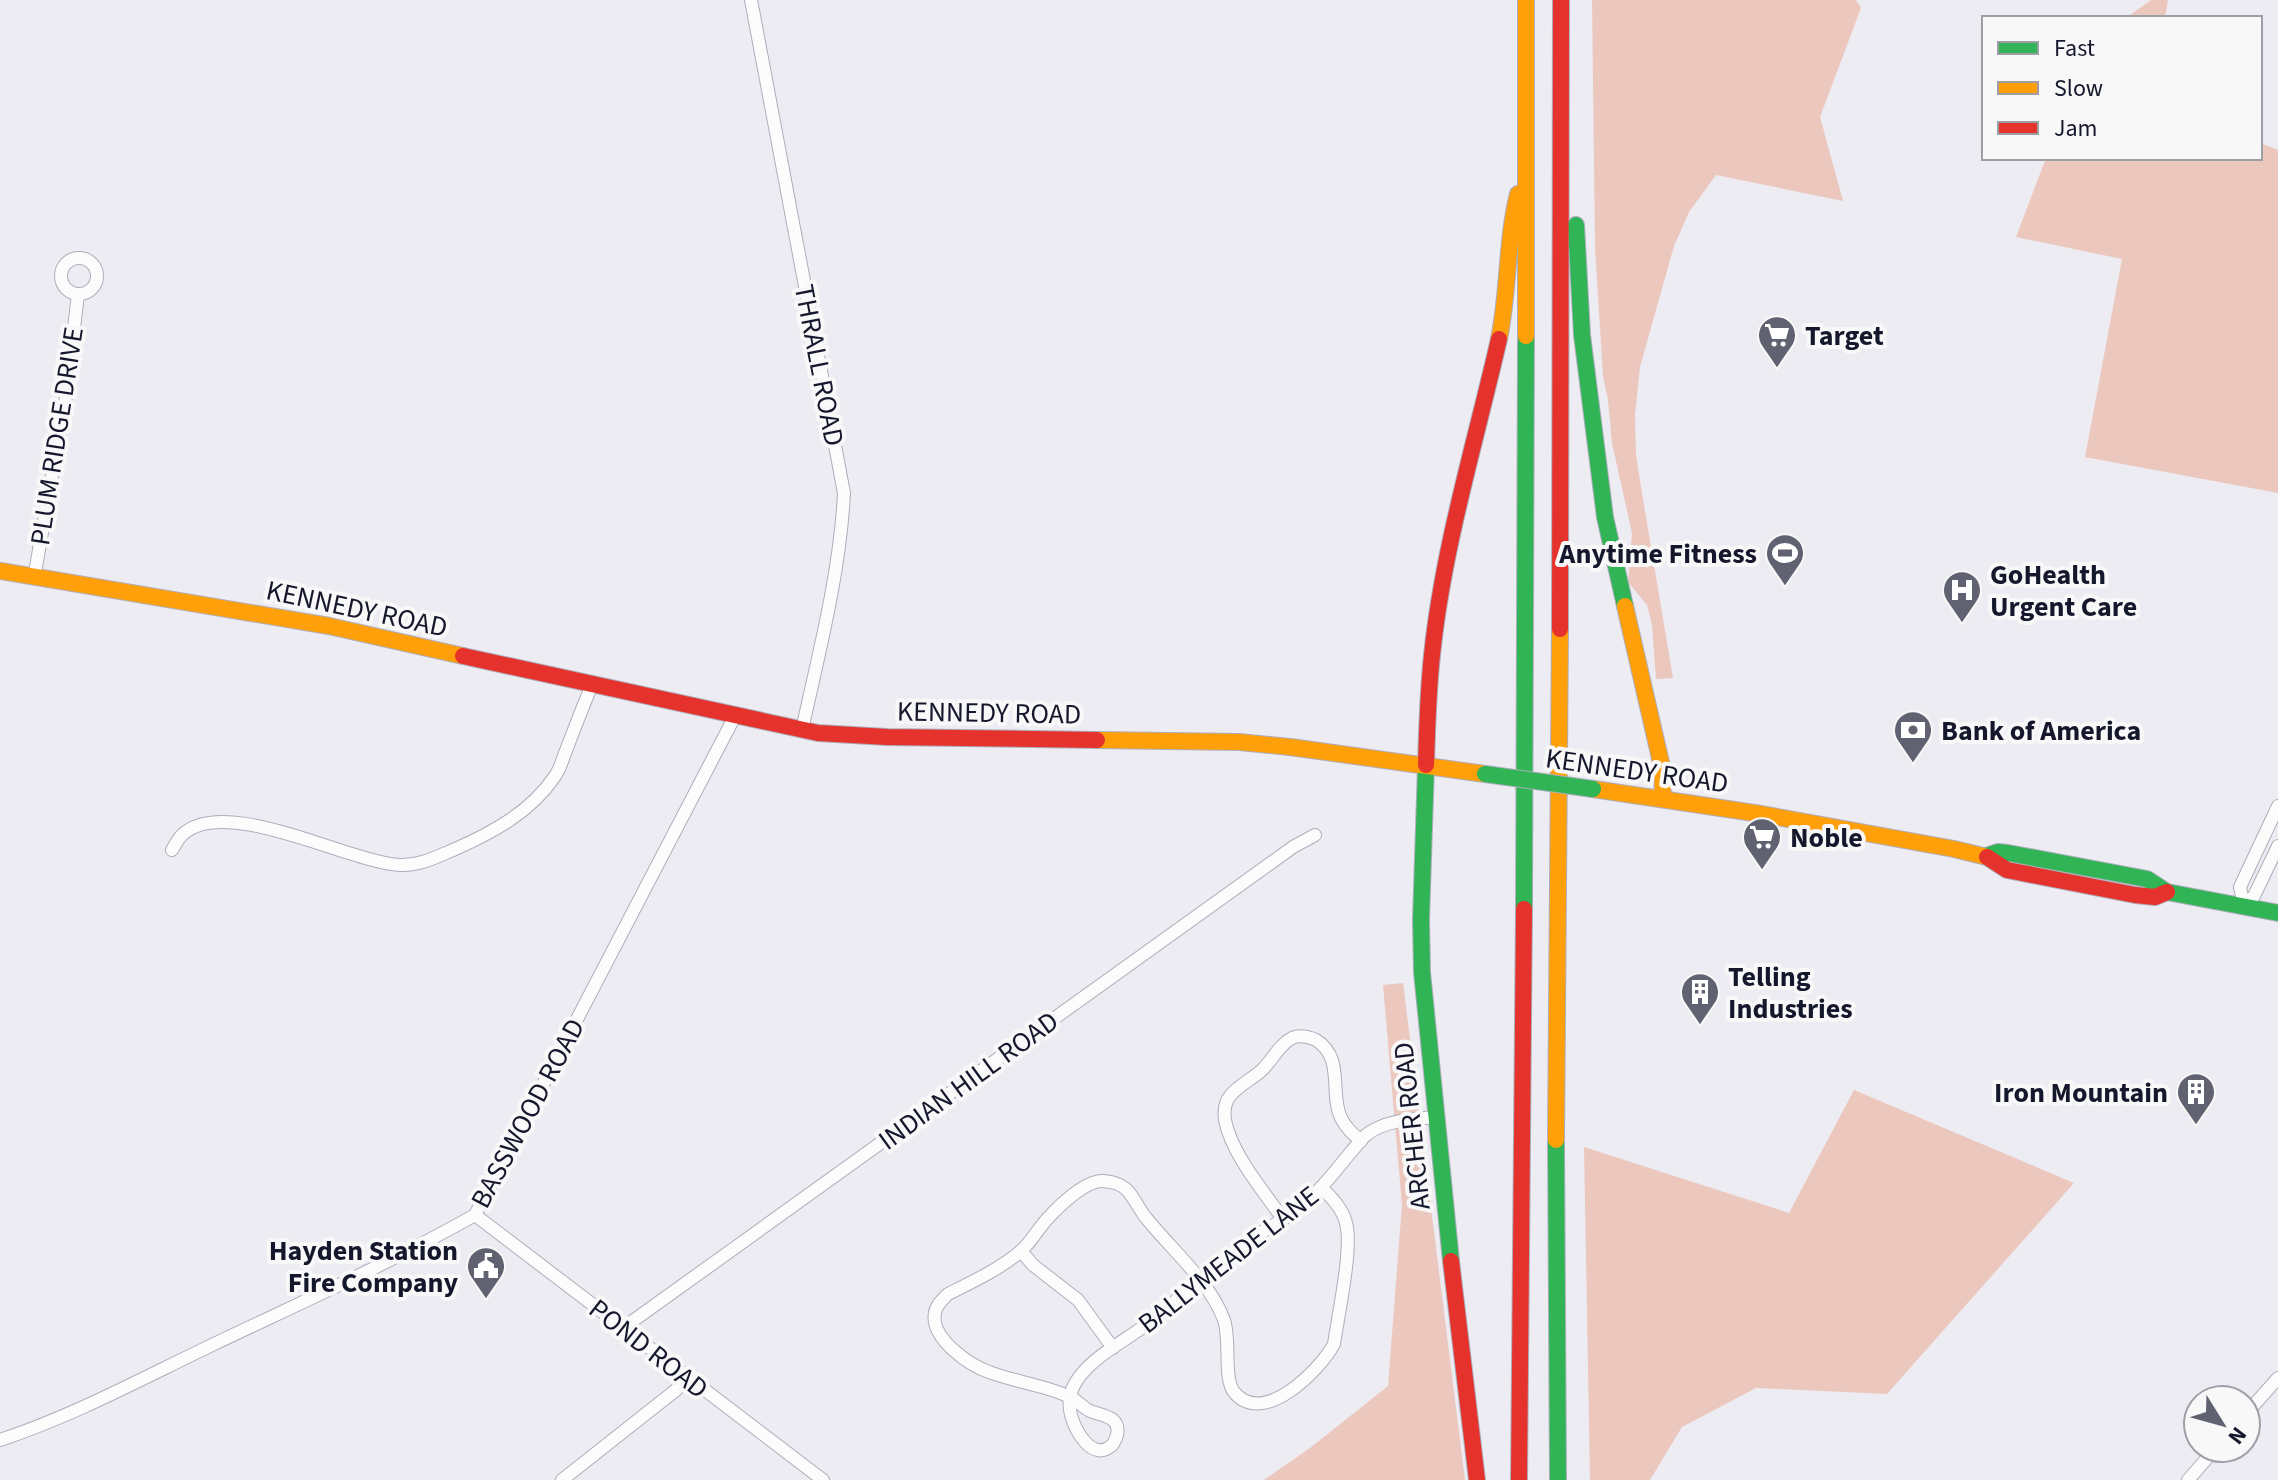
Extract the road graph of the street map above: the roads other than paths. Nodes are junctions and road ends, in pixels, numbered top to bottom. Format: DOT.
graph roads {
  1 [pos="751,0"];
  2 [pos="1526,0"];
  3 [pos="1561,0"];
  4 [pos="1527,171"];
  5 [pos="1562,171"];
  6 [pos="78,294"];
  7 [pos="0,571"];
  8 [pos="34,578"];
  9 [pos="592,685"];
  10 [pos="735,716"];
  11 [pos="802,730"];
  12 [pos="1426,765"];
  13 [pos="1663,799"];
  14 [pos="2278,806"];
  15 [pos="1315,835"];
  16 [pos="2278,846"];
  17 [pos="172,850"];
  18 [pos="2244,906"];
  19 [pos="2278,913"];
  20 [pos="1436,1117"];
  21 [pos="1361,1141"];
  22 [pos="1321,1187"];
  23 [pos="475,1215"];
  24 [pos="1283,1219"];
  25 [pos="1021,1251"];
  26 [pos="1200,1281"];
  27 [pos="623,1328"];
  28 [pos="1113,1348"];
  29 [pos="686,1377"];
  30 [pos="2278,1378"];
  31 [pos="1068,1396"];
  32 [pos="2262,1396"];
  33 [pos="0,1440"];
  34 [pos="2202,1464"];
  35 [pos="562,1480"];
  36 [pos="823,1480"];
  37 [pos="1477,1480"];
  38 [pos="1519,1480"];
  39 [pos="1558,1480"];
  40 [pos="2188,1480"];
  1 -- 11 [label="street, THRALL ROAD"];
  2 -- 4 [label="main road"];
  3 -- 5 [label="main road"];
  4 -- 12 [label="main road, ARCHER ROAD"];
  4 -- 38 [label="main road"];
  5 -- 13 [label="main road"];
  5 -- 39 [label="main road"];
  6 -- 8 [label="street, PLUM RIDGE DRIVE"];
  7 -- 8 [label="main road, KENNEDY ROAD"];
  8 -- 9 [label="main road, KENNEDY ROAD"];
  9 -- 10 [label="main road, KENNEDY ROAD"];
  9 -- 17 [label="street"];
  10 -- 11 [label="main road, KENNEDY ROAD"];
  10 -- 23 [label="street, BASSWOOD ROAD"];
  11 -- 12 [label="main road, KENNEDY ROAD"];
  12 -- 13 [label="main road, KENNEDY ROAD, bridge"];
  12 -- 20 [label="main road, ARCHER ROAD"];
  13 -- 18 [label="main road, KENNEDY ROAD"];
  14 -- 18 [label="street"];
  15 -- 27 [label="street, INDIAN HILL ROAD"];
  16 -- 18 [label="street"];
  18 -- 19 [label="main road, KENNEDY ROAD"];
  20 -- 21 [label="street, BALLYMEADE LANE"];
  20 -- 37 [label="main road, ARCHER ROAD"];
  21 -- 22 [label="street, BALLYMEADE LANE"];
  21 -- 24 [label="street"];
  22 -- 24 [label="street, BALLYMEADE LANE"];
  22 -- 26 [label="street"];
  23 -- 27 [label="street, POND ROAD"];
  23 -- 33 [label="street, BASSWOOD ROAD"];
  24 -- 26 [label="street, BALLYMEADE LANE"];
  25 -- 26 [label="street"];
  25 -- 28 [label="street"];
  25 -- 31 [label="street"];
  26 -- 28 [label="street, BALLYMEADE LANE"];
  27 -- 29 [label="street, POND ROAD"];
  28 -- 31 [label="street, BALLYMEADE LANE"];
  29 -- 35 [label="street"];
  29 -- 36 [label="street, POND ROAD"];
  30 -- 32 [label="street"];
  31 -- 31 [label="street"];
  34 -- 40 [label="street"];
}
